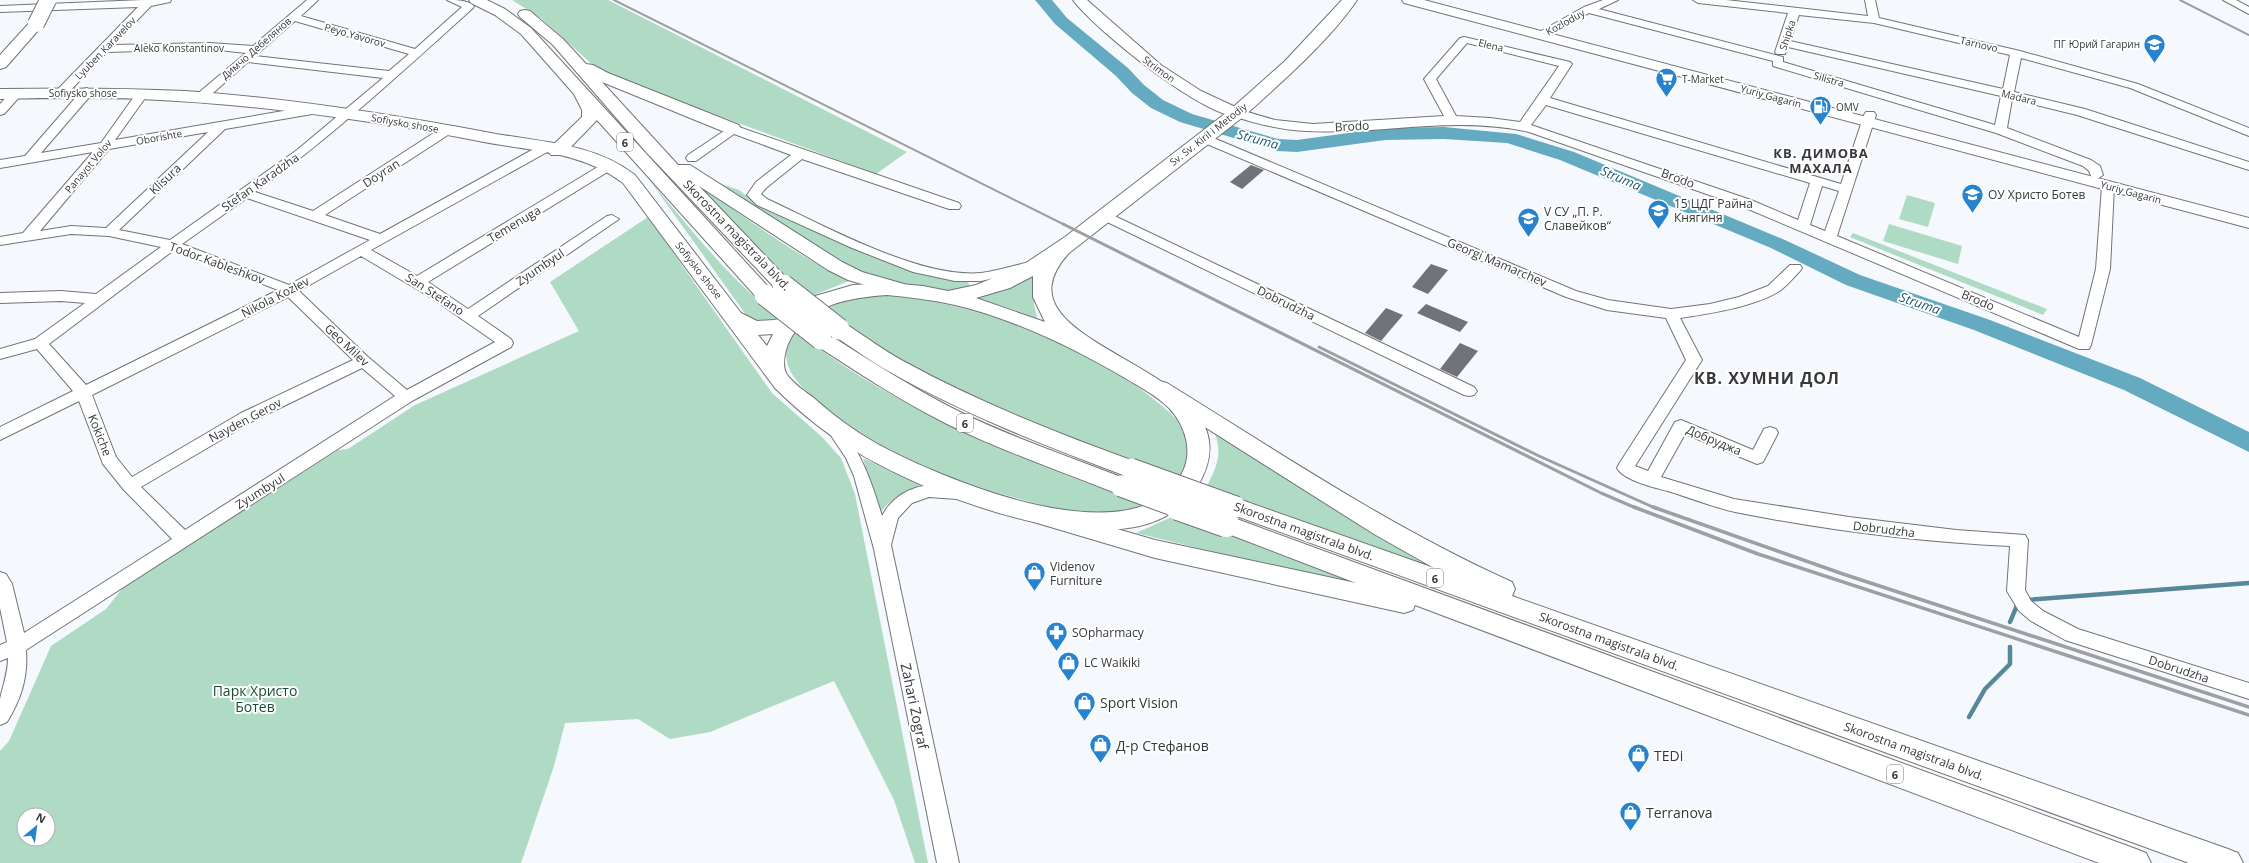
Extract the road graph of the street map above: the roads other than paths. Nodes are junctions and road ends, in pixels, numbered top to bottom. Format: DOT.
graph roads {
  1 [pos="48,0"];
  2 [pos="166,0"];
  3 [pos="313,0"];
  4 [pos="452,0"];
  5 [pos="502,0"];
  6 [pos="1080,0"];
  7 [pos="1367,0"];
  8 [pos="1409,0"];
  9 [pos="1441,0"];
  10 [pos="1613,0"];
  11 [pos="1698,0"];
  12 [pos="1870,0"];
  13 [pos="2228,0"];
  14 [pos="148,3"];
  15 [pos="473,3"];
  16 [pos="1345,6"];
  17 [pos="0,9"];
  18 [pos="1588,9"];
  19 [pos="1795,10"];
  20 [pos="2249,11"];
  21 [pos="292,17"];
  22 [pos="1874,20"];
  23 [pos="1545,33"];
  24 [pos="1785,44"];
  25 [pos="104,49"];
  26 [pos="254,50"];
  27 [pos="418,53"];
  28 [pos="2016,53"];
  29 [pos="244,58"];
  30 [pos="1779,59"];
  31 [pos="575,61"];
  32 [pos="0,64"];
  33 [pos="391,75"];
  34 [pos="579,90"];
  35 [pos="62,92"];
  36 [pos="87,92"];
  37 [pos="8,94"];
  38 [pos="142,94"];
  39 [pos="2008,94"];
  40 [pos="200,98"];
  41 [pos="1543,100"];
  42 [pos="318,109"];
  43 [pos="0,110"];
  44 [pos="350,113"];
  45 [pos="1239,116"];
  46 [pos="1869,119"];
  47 [pos="1452,120"];
  48 [pos="221,126"];
  49 [pos="1524,126"];
  50 [pos="733,129"];
  51 [pos="447,130"];
  52 [pos="2000,130"];
  53 [pos="2249,132"];
  54 [pos="1207,135"];
  55 [pos="105,146"];
  56 [pos="652,148"];
  57 [pos="551,149"];
  58 [pos="800,154"];
  59 [pos="692,158"];
  60 [pos="29,159"];
  61 [pos="0,164"];
  62 [pos="610,165"];
  63 [pos="2249,166"];
  64 [pos="2102,180"];
  65 [pos="1817,182"];
  66 [pos="1846,189"];
  67 [pos="245,192"];
  68 [pos="954,206"];
  69 [pos="1104,215"];
  70 [pos="2249,215"];
  71 [pos="315,216"];
  72 [pos="612,220"];
  73 [pos="2249,223"];
  74 [pos="1803,227"];
  75 [pos="109,232"];
  76 [pos="29,235"];
  77 [pos="1830,238"];
  78 [pos="382,239"];
  79 [pos="0,241"];
  80 [pos="172,245"];
  81 [pos="1064,246"];
  82 [pos="362,251"];
  83 [pos="1036,264"];
  84 [pos="1795,268"];
  85 [pos="418,282"];
  86 [pos="290,290"];
  87 [pos="912,291"];
  88 [pos="0,298"];
  89 [pos="98,299"];
  90 [pos="1672,314"];
  91 [pos="469,315"];
  92 [pos="734,316"];
  93 [pos="789,323"];
  94 [pos="830,334"];
  95 [pos="40,343"];
  96 [pos="506,343"];
  97 [pos="1091,350"];
  98 [pos="0,354"];
  99 [pos="363,361"];
  100 [pos="776,373"];
  101 [pos="1159,388"];
  102 [pos="83,392"];
  103 [pos="1469,392"];
  104 [pos="406,398"];
  105 [pos="833,426"];
  106 [pos="1770,433"];
  107 [pos="0,434"];
  108 [pos="1651,480"];
  109 [pos="130,486"];
  110 [pos="973,496"];
  111 [pos="1035,514"];
  112 [pos="1231,516"];
  113 [pos="183,539"];
  114 [pos="883,548"];
  115 [pos="0,579"];
  116 [pos="1481,619"];
  117 [pos="18,646"];
  118 [pos="1635,651"];
  119 [pos="0,653"];
  120 [pos="2249,691"];
  121 [pos="0,716"];
  122 [pos="948,863"];
  123 [pos="2136,863"];
  124 [pos="2228,863"];
  1 -- 32 [label="main road, bridge"];
  2 -- 14 [label="street"];
  3 -- 21 [label="street, Димчо Дебелянов"];
  4 -- 15 [label="street"];
  5 -- 31 [label="main road, Skorostna magistrala blvd. / 6"];
  6 -- 45 [label="street, Strimon"];
  7 -- 16 [label="main road, Sv. Sv. Kiril i Metodiy"];
  8 -- 23 [label="street, Yuriy Gagarin"];
  9 -- 23 [label="street, Yuriy Gagarin"];
  10 -- 18 [label="street, Kozloduy"];
  11 -- 19 [label="street, Tarnovo"];
  12 -- 22 [label="street"];
  13 -- 20 [label="street"];
  14 -- 17 [label="street"];
  14 -- 25 [label="street, Lyuben Karavelov"];
  15 -- 27 [label="street, Stefan Karadzha"];
  15 -- 34 [label="main road, Skorostna magistrala blvd. / 6"];
  16 -- 45 [label="main road, Sv. Sv. Kiril i Metodiy"];
  18 -- 23 [label="street, Kozloduy"];
  18 -- 30 [label="street, Silistra"];
  19 -- 22 [label="street, Tarnovo"];
  19 -- 24 [label="street, Shipka"];
  21 -- 26 [label="street, Димчо Дебелянов"];
  21 -- 27 [label="street, Peyo Yavorov"];
  22 -- 28 [label="street, Tarnovo"];
  23 -- 46 [label="street, Yuriy Gagarin"];
  24 -- 30 [label="street, Shipka"];
  24 -- 39 [label="street, Madara"];
  25 -- 26 [label="street, Aleko Konstantinov"];
  25 -- 35 [label="street, Lyuben Karavelov"];
  26 -- 29 [label="street, Димчо Дебелянов"];
  27 -- 33 [label="street, Stefan Karadzha"];
  28 -- 39 [label="street"];
  28 -- 53 [label="street, Tarnovo"];
  29 -- 33 [label="street"];
  29 -- 40 [label="street, Димчо Дебелянов"];
  30 -- 52 [label="street, Silistra"];
  31 -- 50 [label="main road"];
  31 -- 56 [label="main road, Skorostna magistrala blvd. / 6"];
  33 -- 44 [label="street, Stefan Karadzha"];
  34 -- 57 [label="main road"];
  34 -- 94 [label="main road, Skorostna magistrala blvd. / 6, bridge"];
  35 -- 36 [label="main road, Sofiysko shose"];
  35 -- 37 [label="main road, Sofiysko shose"];
  36 -- 38 [label="main road, Sofiysko shose"];
  36 -- 60 [label="street"];
  37 -- 43 [label="street"];
  38 -- 40 [label="main road, Sofiysko shose"];
  38 -- 55 [label="street, Panayot Volov"];
  39 -- 52 [label="street"];
  39 -- 63 [label="street, Madara"];
  40 -- 42 [label="main road, Sofiysko shose"];
  41 -- 47 [label="street, Elena"];
  41 -- 49 [label="street"];
  41 -- 65 [label="street"];
  42 -- 44 [label="main road, Sofiysko shose"];
  42 -- 48 [label="street, Oborishte"];
  44 -- 51 [label="main road, Sofiysko shose"];
  44 -- 67 [label="street, Stefan Karadzha"];
  45 -- 47 [label="street, Brodo"];
  45 -- 54 [label="main road, Sv. Sv. Kiril i Metodiy"];
  46 -- 64 [label="street, Yuriy Gagarin"];
  46 -- 66 [label="street"];
  47 -- 49 [label="street, Brodo"];
  48 -- 55 [label="street, Oborishte"];
  48 -- 75 [label="street, Klisura"];
  49 -- 74 [label="street, Brodo"];
  50 -- 58 [label="street"];
  50 -- 59 [label="street"];
  51 -- 57 [label="main road, Sofiysko shose"];
  51 -- 71 [label="street, Doyran"];
  52 -- 64 [label="street"];
  54 -- 69 [label="main road, Sv. Sv. Kiril i Metodiy"];
  54 -- 90 [label="street, Georgi Mamarchev"];
  55 -- 60 [label="street, Oborishte"];
  55 -- 76 [label="street, Panayot Volov"];
  56 -- 87 [label="main road"];
  56 -- 94 [label="main road, Skorostna magistrala blvd. / 6, bridge"];
  57 -- 62 [label="main road, Sofiysko shose"];
  57 -- 78 [label="street, Nikola Kozlev"];
  58 -- 68 [label="street"];
  58 -- 83 [label="street"];
  60 -- 61 [label="street, Oborishte"];
  62 -- 85 [label="street, Temenuga"];
  62 -- 92 [label="main road, Sofiysko shose"];
  64 -- 70 [label="street, Yuriy Gagarin"];
  64 -- 73 [label="street, Yuriy Gagarin"];
  64 -- 77 [label="street, Brodo"];
  65 -- 66 [label="street"];
  65 -- 74 [label="street"];
  66 -- 77 [label="street"];
  67 -- 71 [label="street"];
  67 -- 80 [label="street, Stefan Karadzha"];
  69 -- 81 [label="main road, Sv. Sv. Kiril i Metodiy"];
  69 -- 103 [label="street, Dobrudzha"];
  71 -- 78 [label="street"];
  72 -- 91 [label="street, Zyumbyul"];
  74 -- 77 [label="street, Brodo"];
  75 -- 76 [label="street, Todor Kableshkov"];
  75 -- 80 [label="street, Todor Kableshkov"];
  76 -- 79 [label="street, Todor Kableshkov"];
  78 -- 82 [label="street, Nikola Kozlev"];
  80 -- 86 [label="street, Todor Kableshkov"];
  80 -- 89 [label="street, Stefan Karadzha"];
  81 -- 83 [label="main road, Sv. Sv. Kiril i Metodiy"];
  81 -- 97 [label="main road, Sv. Sv. Kiril i Metodiy"];
  82 -- 85 [label="street, San Stefano"];
  82 -- 86 [label="street, Nikola Kozlev"];
  83 -- 87 [label="main road, Sv. Sv. Kiril i Metodiy"];
  84 -- 90 [label="street, Georgi Mamarchev"];
  85 -- 91 [label="street, San Stefano"];
  86 -- 99 [label="street, Geo Milev"];
  86 -- 102 [label="street, Nikola Kozlev"];
  87 -- 93 [label="main road"];
  87 -- 97 [label="main road"];
  88 -- 89 [label="street"];
  89 -- 95 [label="street, Stefan Karadzha"];
  90 -- 108 [label="street, Dobrudzha"];
  91 -- 96 [label="street, San Stefano"];
  92 -- 93 [label="main road, Sofiysko shose"];
  92 -- 100 [label="main road, Sofiysko shose"];
  93 -- 100 [label="main road"];
  94 -- 112 [label="main road, Skorostna magistrala blvd. / 6, bridge"];
  95 -- 98 [label="street"];
  95 -- 102 [label="street, Kokiche"];
  96 -- 104 [label="street, Zyumbyul"];
  97 -- 101 [label="main road"];
  99 -- 104 [label="street, Geo Milev"];
  99 -- 109 [label="street, Nayden Gerov"];
  100 -- 105 [label="main road, Sofiysko shose"];
  101 -- 111 [label="main road"];
  101 -- 118 [label="main road"];
  102 -- 107 [label="street, Nikola Kozlev"];
  102 -- 109 [label="street, Kokiche"];
  104 -- 113 [label="street, Zyumbyul"];
  105 -- 110 [label="main road, Sofiysko shose"];
  105 -- 114 [label="street, Zahari Zograf"];
  106 -- 108 [label="street, Добруджа"];
  108 -- 120 [label="street, Dobrudzha"];
  109 -- 113 [label="street, Kokiche"];
  110 -- 111 [label="main road, Sofiysko shose"];
  110 -- 114 [label="street, Zahari Zograf"];
  111 -- 116 [label="main road"];
  112 -- 116 [label="main road, Skorostna magistrala blvd. / 6"];
  112 -- 118 [label="main road, Skorostna magistrala blvd. / 6"];
  113 -- 117 [label="street, Zyumbyul"];
  114 -- 122 [label="street, Zahari Zograf"];
  115 -- 117 [label="street"];
  116 -- 123 [label="main road, Skorostna magistrala blvd. / 6"];
  117 -- 119 [label="street, Zyumbyul"];
  117 -- 121 [label="street"];
  118 -- 124 [label="main road, Skorostna magistrala blvd. / 6"];
}
